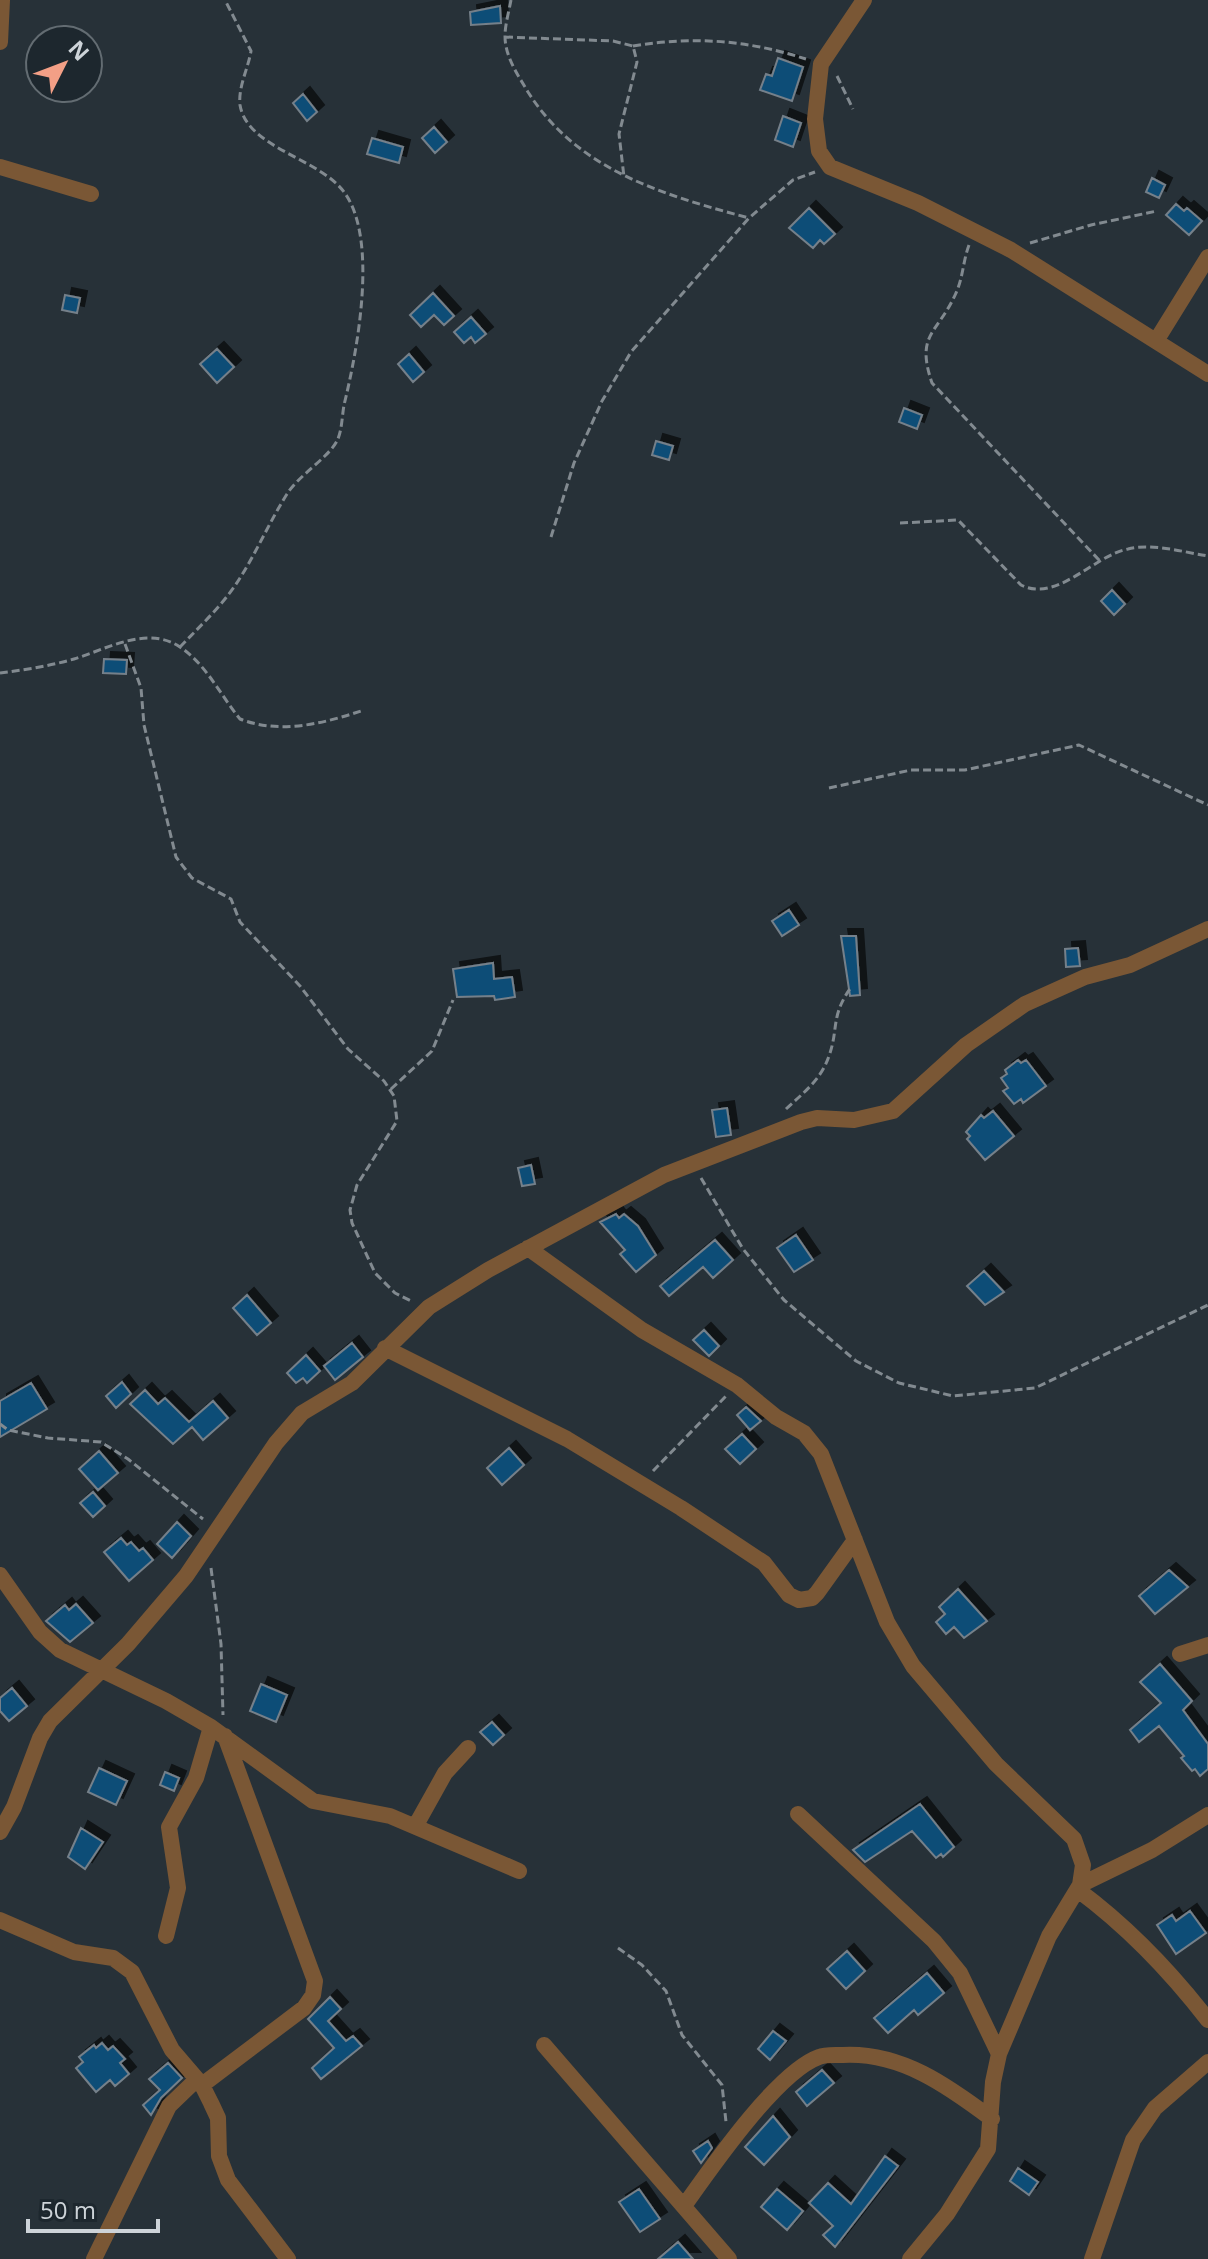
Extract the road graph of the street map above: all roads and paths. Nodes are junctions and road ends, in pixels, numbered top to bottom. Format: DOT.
graph roads {
  1 [pos="2,0"];
  2 [pos="225,0"];
  3 [pos="511,0"];
  4 [pos="864,0"];
  5 [pos="505,37"];
  6 [pos="0,42"];
  7 [pos="633,46"];
  8 [pos="824,59"];
  9 [pos="853,109"];
  10 [pos="0,167"];
  11 [pos="830,167"];
  12 [pos="624,178"];
  13 [pos="91,194"];
  14 [pos="1157,211"];
  15 [pos="749,218"];
  16 [pos="974,230"];
  17 [pos="1011,250"];
  18 [pos="1208,257"];
  19 [pos="1156,341"];
  20 [pos="1208,374"];
  21 [pos="900,523"];
  22 [pos="551,537"];
  23 [pos="1208,556"];
  24 [pos="1099,560"];
  25 [pos="125,644"];
  26 [pos="180,647"];
  27 [pos="0,673"];
  28 [pos="364,710"];
  29 [pos="829,788"];
  30 [pos="1208,805"];
  31 [pos="1208,929"];
  32 [pos="852,986"];
  33 [pos="453,1000"];
  34 [pos="391,1089"];
  35 [pos="767,1134"];
  36 [pos="692,1164"];
  37 [pos="528,1248"];
  38 [pos="1208,1305"];
  39 [pos="429,1307"];
  40 [pos="385,1348"];
  41 [pos="737,1385"];
  42 [pos="0,1424"];
  43 [pos="640,1484"];
  44 [pos="217,1526"];
  45 [pos="855,1540"];
  46 [pos="204,1549"];
  47 [pos="0,1575"];
  48 [pos="1208,1645"];
  49 [pos="1180,1654"];
  50 [pos="97,1671"];
  51 [pos="218,1731"];
  52 [pos="468,1748"];
  53 [pos="798,1814"];
  54 [pos="1208,1815"];
  55 [pos="416,1825"];
  56 [pos="0,1832"];
  57 [pos="519,1871"];
  58 [pos="1079,1888"];
  59 [pos="0,1920"];
  60 [pos="166,1936"];
  61 [pos="618,1948"];
  62 [pos="1208,2020"];
  63 [pos="544,2045"];
  64 [pos="999,2054"];
  65 [pos="1208,2062"];
  66 [pos="199,2083"];
  67 [pos="992,2119"];
  68 [pos="728,2146"];
  69 [pos="684,2206"];
  70 [pos="94,2259"];
  71 [pos="288,2259"];
  72 [pos="729,2259"];
  73 [pos="910,2259"];
  74 [pos="1092,2259"];
  1 -- 6 [label="street"];
  2 -- 26 [label="path"];
  3 -- 5 [label="path"];
  4 -- 8 [label="street"];
  5 -- 7 [label="path"];
  5 -- 12 [label="path"];
  7 -- 8 [label="path"];
  7 -- 12 [label="path"];
  8 -- 9 [label="path"];
  8 -- 11 [label="street"];
  10 -- 13 [label="street"];
  11 -- 15 [label="path"];
  11 -- 16 [label="street"];
  12 -- 15 [label="path"];
  14 -- 17 [label="path"];
  15 -- 22 [label="path"];
  16 -- 17 [label="street"];
  16 -- 24 [label="path"];
  17 -- 19 [label="street"];
  18 -- 19 [label="street"];
  19 -- 20 [label="street"];
  21 -- 24 [label="path"];
  23 -- 24 [label="path"];
  25 -- 26 [label="path"];
  25 -- 27 [label="path"];
  25 -- 34 [label="path"];
  26 -- 28 [label="path"];
  29 -- 30 [label="path"];
  31 -- 35 [label="street"];
  32 -- 35 [label="path"];
  33 -- 34 [label="path"];
  34 -- 39 [label="path"];
  35 -- 36 [label="street"];
  36 -- 37 [label="street"];
  36 -- 38 [label="path"];
  37 -- 39 [label="street"];
  37 -- 41 [label="street"];
  39 -- 40 [label="street"];
  40 -- 43 [label="street"];
  40 -- 44 [label="street"];
  41 -- 43 [label="path"];
  41 -- 45 [label="street"];
  42 -- 44 [label="path"];
  43 -- 45 [label="street"];
  44 -- 46 [label="street"];
  45 -- 58 [label="street"];
  46 -- 50 [label="street"];
  46 -- 51 [label="path"];
  47 -- 50 [label="street"];
  48 -- 49 [label="street"];
  50 -- 51 [label="street"];
  50 -- 56 [label="street"];
  51 -- 55 [label="street"];
  51 -- 60 [label="street"];
  51 -- 66 [label="street"];
  52 -- 55 [label="street"];
  53 -- 64 [label="street"];
  54 -- 58 [label="street"];
  55 -- 57 [label="street"];
  58 -- 62 [label="street"];
  58 -- 64 [label="street"];
  59 -- 66 [label="street"];
  61 -- 68 [label="path"];
  63 -- 69 [label="street"];
  64 -- 67 [label="street"];
  65 -- 74 [label="street"];
  66 -- 70 [label="street"];
  66 -- 71 [label="street"];
  67 -- 68 [label="street"];
  67 -- 73 [label="street"];
  68 -- 69 [label="street"];
  69 -- 72 [label="street"];
}
